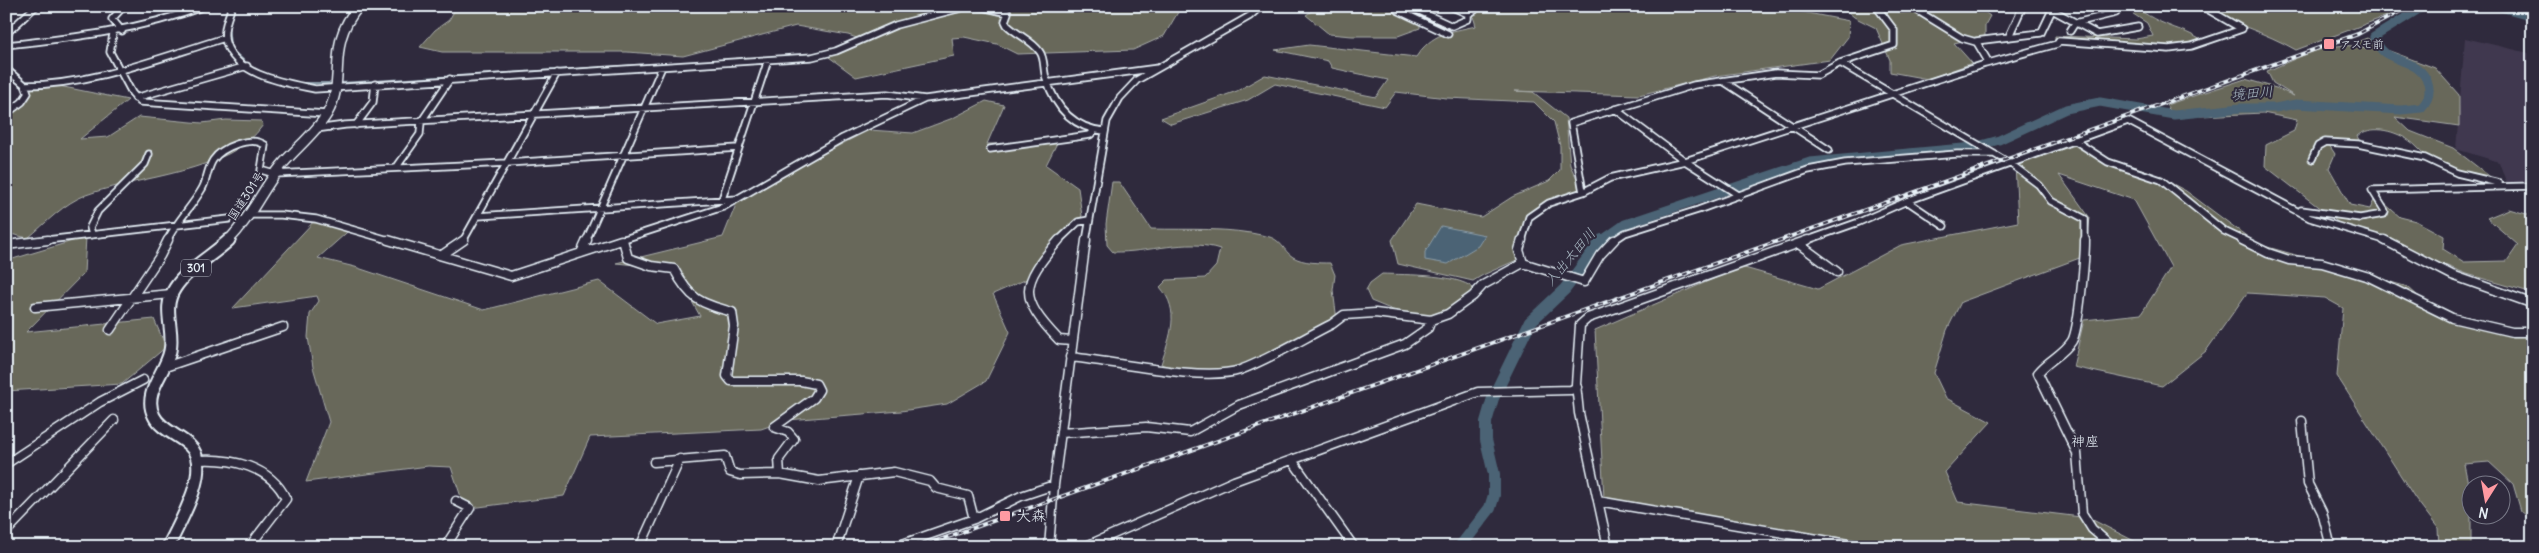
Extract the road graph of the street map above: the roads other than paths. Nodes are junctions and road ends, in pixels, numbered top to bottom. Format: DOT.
graph roads {
  1 [pos="36,6"];
  2 [pos="124,6"];
  3 [pos="205,6"];
  4 [pos="232,6"];
  5 [pos="368,6"];
  6 [pos="969,6"];
  7 [pos="978,6"];
  8 [pos="1261,6"];
  9 [pos="1409,6"];
  10 [pos="1450,6"];
  11 [pos="1474,6"];
  12 [pos="1876,6"];
  13 [pos="1910,6"];
  14 [pos="2023,6"];
  15 [pos="2059,6"];
  16 [pos="2202,6"];
  17 [pos="357,8"];
  18 [pos="2049,8"];
  19 [pos="1397,10"];
  20 [pos="2116,13"];
  21 [pos="1468,14"];
  22 [pos="2075,22"];
  23 [pos="2138,26"];
  24 [pos="2070,31"];
  25 [pos="122,32"];
  26 [pos="6,34"];
  27 [pos="113,34"];
  28 [pos="1448,34"];
  29 [pos="2009,36"];
  30 [pos="225,38"];
  31 [pos="1976,42"];
  32 [pos="6,45"];
  33 [pos="768,60"];
  34 [pos="1840,63"];
  35 [pos="1989,63"];
  36 [pos="247,66"];
  37 [pos="662,66"];
  38 [pos="1158,68"];
  39 [pos="6,69"];
  40 [pos="121,69"];
  41 [pos="557,73"];
  42 [pos="450,79"];
  43 [pos="1724,81"];
  44 [pos="1047,82"];
  45 [pos="375,84"];
  46 [pos="25,85"];
  47 [pos="335,87"];
  48 [pos="1891,94"];
  49 [pos="135,98"];
  50 [pos="925,99"];
  51 [pos="754,102"];
  52 [pos="644,108"];
  53 [pos="1615,109"];
  54 [pos="6,114"];
  55 [pos="327,114"];
  56 [pos="534,115"];
  57 [pos="421,122"];
  58 [pos="356,125"];
  59 [pos="1793,126"];
  60 [pos="316,129"];
  61 [pos="1094,131"];
  62 [pos="1104,131"];
  63 [pos="2074,140"];
  64 [pos="738,148"];
  65 [pos="990,149"];
  66 [pos="1829,150"];
  67 [pos="149,154"];
  68 [pos="1995,154"];
  69 [pos="624,156"];
  70 [pos="2312,159"];
  71 [pos="1685,161"];
  72 [pos="507,164"];
  73 [pos="2011,164"];
  74 [pos="396,168"];
  75 [pos="275,174"];
  76 [pos="2509,185"];
  77 [pos="2533,186"];
  78 [pos="1583,192"];
  79 [pos="1740,196"];
  80 [pos="722,199"];
  81 [pos="737,199"];
  82 [pos="1907,201"];
  83 [pos="2291,207"];
  84 [pos="601,208"];
  85 [pos="251,215"];
  86 [pos="478,216"];
  87 [pos="229,219"];
  88 [pos="1089,220"];
  89 [pos="176,225"];
  90 [pos="1944,226"];
  91 [pos="92,235"];
  92 [pos="623,240"];
  93 [pos="1799,244"];
  94 [pos="6,245"];
  95 [pos="581,252"];
  96 [pos="442,255"];
  97 [pos="1523,263"];
  98 [pos="1837,272"];
  99 [pos="171,294"];
  100 [pos="132,299"];
  101 [pos="35,308"];
  102 [pos="2533,309"];
  103 [pos="1431,320"];
  104 [pos="283,327"];
  105 [pos="110,330"];
  106 [pos="2533,332"];
  107 [pos="1072,341"];
  108 [pos="1070,357"];
  109 [pos="164,367"];
  110 [pos="143,380"];
  111 [pos="1577,387"];
  112 [pos="114,420"];
  113 [pos="2302,420"];
  114 [pos="1061,433"];
  115 [pos="680,459"];
  116 [pos="198,460"];
  117 [pos="1292,460"];
  118 [pos="654,462"];
  119 [pos="6,464"];
  120 [pos="780,474"];
  121 [pos="859,476"];
  122 [pos="1054,485"];
  123 [pos="456,501"];
  124 [pos="1598,501"];
  125 [pos="974,519"];
  126 [pos="6,532"];
  127 [pos="1816,537"];
  128 [pos="168,547"];
  129 [pos="249,547"];
  130 [pos="445,547"];
  131 [pos="640,547"];
  132 [pos="836,547"];
  133 [pos="894,547"];
  134 [pos="1049,547"];
  135 [pos="1084,547"];
  136 [pos="1354,547"];
  137 [pos="1608,547"];
  138 [pos="1818,547"];
  139 [pos="1864,547"];
  140 [pos="2113,547"];
  141 [pos="2331,547"];
  1 -- 26 [label="street"];
  2 -- 25 [label="street"];
  3 -- 25 [label="street"];
  4 -- 30 [label="street"];
  5 -- 17 [label="street"];
  6 -- 33 [label="street"];
  7 -- 44 [label="street"];
  8 -- 38 [label="street"];
  9 -- 21 [label="street"];
  10 -- 21 [label="street"];
  11 -- 21 [label="street"];
  12 -- 34 [label="street"];
  13 -- 31 [label="street"];
  14 -- 29 [label="street"];
  15 -- 18 [label="street"];
  16 -- 35 [label="street"];
  17 -- 47 [label="highway, 国道301号 / 301"];
  18 -- 22 [label="street"];
  18 -- 29 [label="street"];
  19 -- 28 [label="street"];
  20 -- 22 [label="street"];
  22 -- 23 [label="street"];
  22 -- 24 [label="street"];
  25 -- 27 [label="street"];
  27 -- 32 [label="street"];
  27 -- 40 [label="street"];
  29 -- 31 [label="street"];
  30 -- 36 [label="street"];
  30 -- 40 [label="street"];
  31 -- 35 [label="street"];
  33 -- 37 [label="street"];
  33 -- 51 [label="street"];
  34 -- 43 [label="street"];
  34 -- 48 [label="street"];
  35 -- 48 [label="street"];
  36 -- 47 [label="street"];
  36 -- 49 [label="street"];
  37 -- 41 [label="street"];
  37 -- 52 [label="street"];
  38 -- 44 [label="street"];
  38 -- 62 [label="street"];
  39 -- 46 [label="street"];
  40 -- 46 [label="street"];
  40 -- 49 [label="street"];
  41 -- 42 [label="street"];
  41 -- 56 [label="street"];
  42 -- 45 [label="street"];
  42 -- 57 [label="street"];
  43 -- 53 [label="street"];
  43 -- 59 [label="street"];
  44 -- 50 [label="street"];
  44 -- 61 [label="street"];
  45 -- 47 [label="street"];
  45 -- 58 [label="street"];
  46 -- 54 [label="street"];
  47 -- 55 [label="highway, 国道301号 / 301"];
  48 -- 59 [label="street"];
  48 -- 68 [label="street"];
  49 -- 55 [label="street"];
  50 -- 51 [label="street"];
  50 -- 81 [label="street"];
  51 -- 52 [label="street"];
  51 -- 64 [label="street"];
  52 -- 56 [label="street"];
  52 -- 69 [label="street"];
  53 -- 71 [label="street"];
  53 -- 78 [label="street"];
  55 -- 60 [label="highway, 国道301号 / 301"];
  56 -- 57 [label="street"];
  56 -- 72 [label="street"];
  57 -- 58 [label="street"];
  57 -- 74 [label="street"];
  58 -- 60 [label="street"];
  59 -- 66 [label="street"];
  59 -- 71 [label="street"];
  60 -- 75 [label="highway, 国道301号 / 301"];
  61 -- 62 [label="street"];
  61 -- 65 [label="street"];
  62 -- 88 [label="street"];
  63 -- 73 [label="street"];
  63 -- 83 [label="street"];
  63 -- 106 [label="street"];
  64 -- 69 [label="street"];
  64 -- 80 [label="street"];
  67 -- 91 [label="street"];
  68 -- 73 [label="street"];
  68 -- 79 [label="street"];
  69 -- 72 [label="street"];
  69 -- 84 [label="street"];
  70 -- 76 [label="street"];
  71 -- 78 [label="street"];
  71 -- 79 [label="street"];
  72 -- 74 [label="street"];
  72 -- 86 [label="street"];
  73 -- 82 [label="street"];
  73 -- 140 [label="street"];
  74 -- 75 [label="street"];
  75 -- 85 [label="highway, 国道301号 / 301"];
  75 -- 89 [label="street"];
  76 -- 77 [label="street"];
  76 -- 83 [label="street"];
  78 -- 97 [label="street"];
  79 -- 97 [label="street"];
  80 -- 81 [label="street"];
  80 -- 84 [label="street"];
  81 -- 92 [label="street"];
  82 -- 90 [label="street"];
  82 -- 93 [label="street"];
  83 -- 102 [label="street"];
  84 -- 86 [label="street"];
  84 -- 95 [label="street"];
  85 -- 96 [label="street"];
  85 -- 99 [label="highway, 国道301号 / 301"];
  86 -- 96 [label="street"];
  87 -- 89 [label="street"];
  88 -- 107 [label="street"];
  88 -- 107 [label="street"];
  89 -- 91 [label="street"];
  89 -- 100 [label="street"];
  91 -- 94 [label="street"];
  92 -- 95 [label="street"];
  92 -- 120 [label="street"];
  93 -- 98 [label="street"];
  93 -- 111 [label="street"];
  95 -- 96 [label="street"];
  97 -- 103 [label="street"];
  99 -- 100 [label="street"];
  99 -- 109 [label="highway"];
  100 -- 101 [label="street"];
  100 -- 105 [label="street"];
  103 -- 108 [label="street"];
  103 -- 114 [label="street"];
  104 -- 109 [label="street"];
  107 -- 108 [label="street"];
  108 -- 114 [label="street"];
  109 -- 116 [label="highway"];
  110 -- 119 [label="street"];
  111 -- 117 [label="street"];
  111 -- 124 [label="street"];
  112 -- 126 [label="street"];
  113 -- 141 [label="street"];
  114 -- 122 [label="street"];
  115 -- 118 [label="street"];
  115 -- 120 [label="street"];
  115 -- 131 [label="street"];
  116 -- 128 [label="highway"];
  116 -- 129 [label="street"];
  117 -- 135 [label="street"];
  117 -- 136 [label="street"];
  120 -- 121 [label="street"];
  121 -- 125 [label="street"];
  121 -- 132 [label="street"];
  122 -- 125 [label="street"];
  122 -- 134 [label="street"];
  123 -- 130 [label="street"];
  124 -- 127 [label="street"];
  124 -- 137 [label="street"];
  125 -- 133 [label="street"];
  127 -- 138 [label="street"];
  127 -- 139 [label="street"];
}
